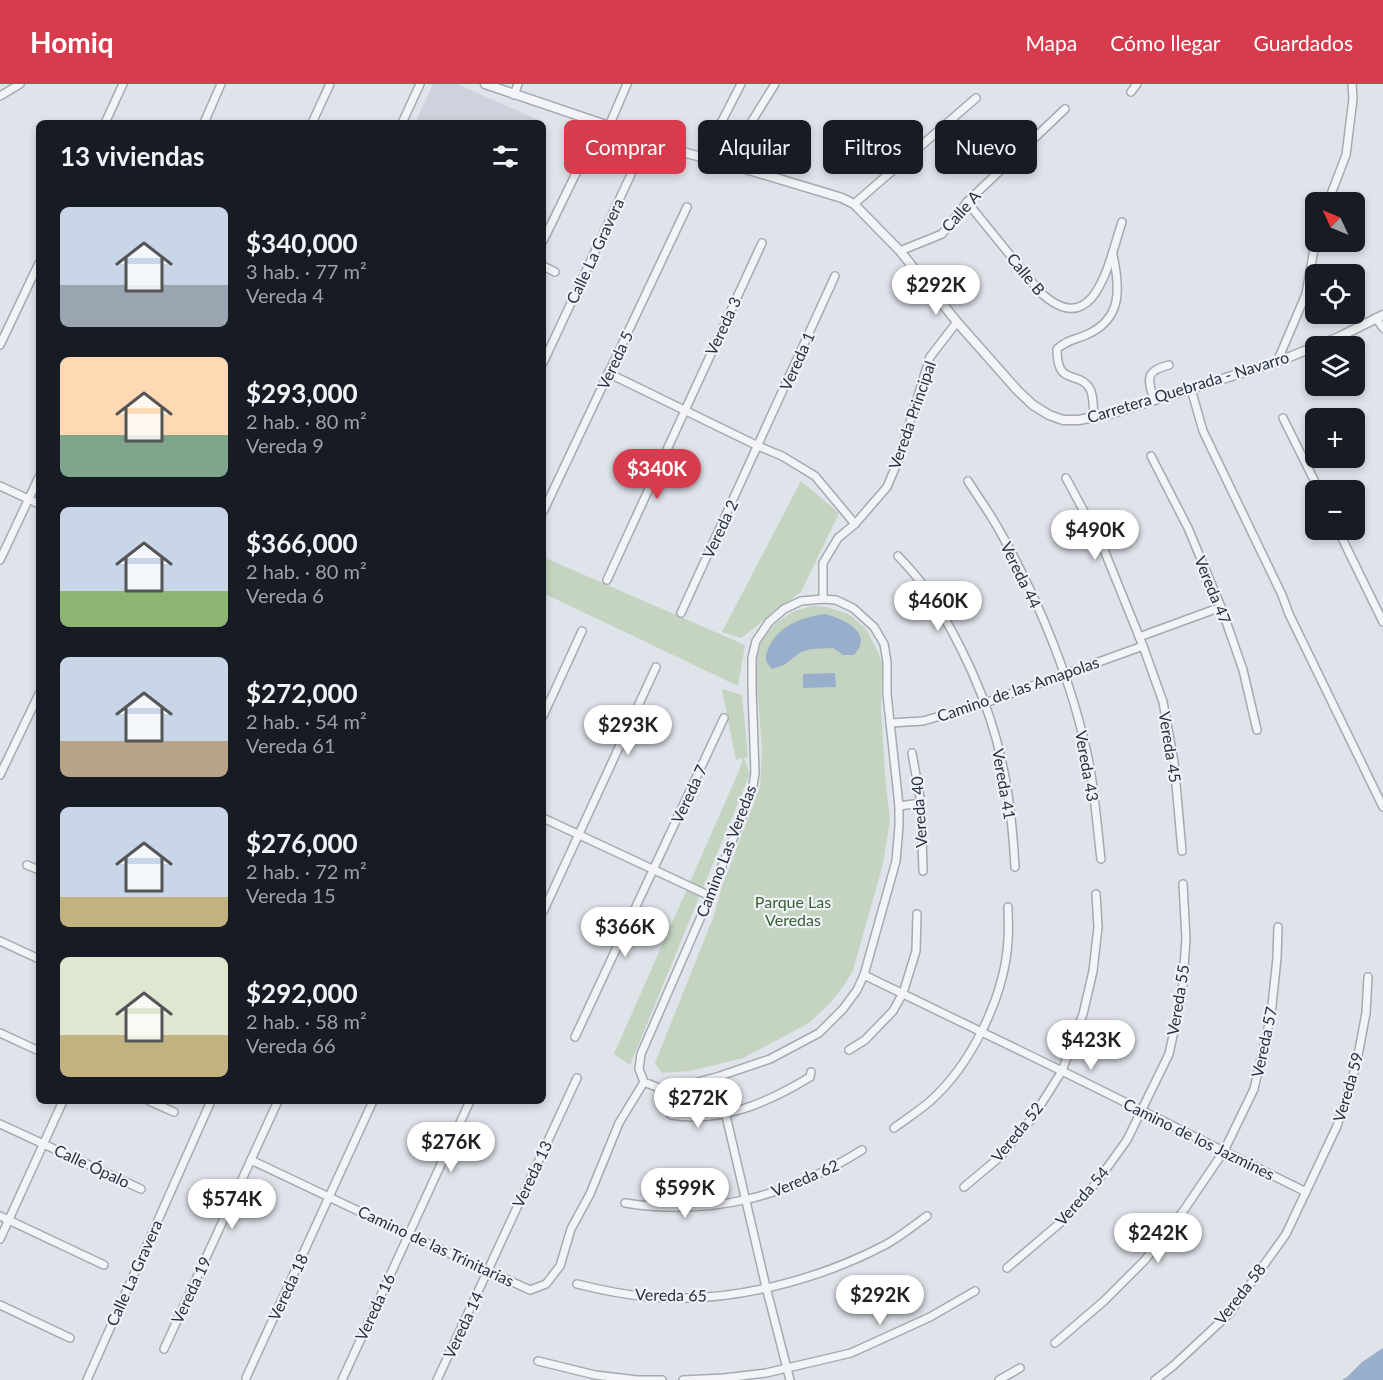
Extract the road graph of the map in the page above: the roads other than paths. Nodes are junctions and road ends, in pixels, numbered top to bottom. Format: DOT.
graph roads {
  1 [pos="20,84"];
  2 [pos="123,84"];
  3 [pos="221,84"];
  4 [pos="330,84"];
  5 [pos="420,84"];
  6 [pos="485,84"];
  7 [pos="518,84"];
  8 [pos="627,84"];
  9 [pos="741,84"];
  10 [pos="775,84"];
  11 [pos="1137,84"];
  12 [pos="1352,84"];
  13 [pos="1131,92"];
  14 [pos="514,94"];
  15 [pos="0,96"];
  16 [pos="976,98"];
  17 [pos="1065,109"];
  18 [pos="106,120"];
  19 [pos="205,120"];
  20 [pos="313,120"];
  21 [pos="403,120"];
  22 [pos="591,120"];
  23 [pos="612,120"];
  24 [pos="723,120"];
  25 [pos="753,120"];
  26 [pos="576,174"];
  27 [pos="631,174"];
  28 [pos="760,174"];
  29 [pos="1333,192"];
  30 [pos="967,202"];
  31 [pos="854,204"];
  32 [pos="687,207"];
  33 [pos="1122,222"];
  34 [pos="546,235"];
  35 [pos="762,243"];
  36 [pos="900,251"];
  37 [pos="1112,252"];
  38 [pos="1314,252"];
  39 [pos="36,268"];
  40 [pos="546,268"];
  41 [pos="555,272"];
  42 [pos="835,276"];
  43 [pos="1380,317"];
  44 [pos="957,322"];
  45 [pos="1383,327"];
  46 [pos="0,345"];
  47 [pos="546,357"];
  48 [pos="1277,362"];
  49 [pos="1169,365"];
  50 [pos="608,373"];
  51 [pos="1191,389"];
  52 [pos="1154,400"];
  53 [pos="684,409"];
  54 [pos="1094,417"];
  55 [pos="1283,418"];
  56 [pos="758,446"];
  57 [pos="1150,456"];
  58 [pos="1066,478"];
  59 [pos="1314,480"];
  60 [pos="968,481"];
  61 [pos="36,484"];
  62 [pos="0,486"];
  63 [pos="29,500"];
  64 [pos="36,503"];
  65 [pos="546,506"];
  66 [pos="855,524"];
  67 [pos="1343,540"];
  68 [pos="898,556"];
  69 [pos="0,560"];
  70 [pos="607,580"];
  71 [pos="823,599"];
  72 [pos="1221,607"];
  73 [pos="681,613"];
  74 [pos="1383,622"];
  75 [pos="582,631"];
  76 [pos="1139,637"];
  77 [pos="1143,646"];
  78 [pos="656,667"];
  79 [pos="1065,675"];
  80 [pos="36,700"];
  81 [pos="985,703"];
  82 [pos="546,709"];
  83 [pos="724,718"];
  84 [pos="890,723"];
  85 [pos="1257,730"];
  86 [pos="912,753"];
  87 [pos="0,776"];
  88 [pos="921,803"];
  89 [pos="899,806"];
  90 [pos="1383,807"];
  91 [pos="546,819"];
  92 [pos="579,835"];
  93 [pos="1182,851"];
  94 [pos="1101,859"];
  95 [pos="27,865"];
  96 [pos="1015,867"];
  97 [pos="36,869"];
  98 [pos="653,870"];
  99 [pos="923,871"];
  100 [pos="1183,884"];
  101 [pos="1096,894"];
  102 [pos="710,896"];
  103 [pos="546,906"];
  104 [pos="1008,908"];
  105 [pos="917,914"];
  106 [pos="1278,927"];
  107 [pos="0,941"];
  108 [pos="36,958"];
  109 [pos="864,975"];
  110 [pos="1368,977"];
  111 [pos="903,993"];
  112 [pos="981,1032"];
  113 [pos="0,1034"];
  114 [pos="575,1037"];
  115 [pos="36,1050"];
  116 [pos="849,1050"];
  117 [pos="1062,1071"];
  118 [pos="811,1072"];
  119 [pos="577,1077"];
  120 [pos="717,1077"];
  121 [pos="644,1082"];
  122 [pos="62,1104"];
  123 [pos="155,1104"];
  124 [pos="210,1104"];
  125 [pos="277,1104"];
  126 [pos="372,1104"];
  127 [pos="469,1104"];
  128 [pos="1141,1110"];
  129 [pos="174,1113"];
  130 [pos="726,1113"];
  131 [pos="671,1115"];
  132 [pos="0,1124"];
  133 [pos="894,1128"];
  134 [pos="44,1143"];
  135 [pos="862,1150"];
  136 [pos="1224,1151"];
  137 [pos="251,1160"];
  138 [pos="964,1187"];
  139 [pos="141,1190"];
  140 [pos="1306,1192"];
  141 [pos="330,1196"];
  142 [pos="745,1201"];
  143 [pos="625,1203"];
  144 [pos="0,1216"];
  145 [pos="927,1216"];
  146 [pos="9,1220"];
  147 [pos="409,1235"];
  148 [pos="0,1239"];
  149 [pos="104,1264"];
  150 [pos="1007,1268"];
  151 [pos="488,1271"];
  152 [pos="577,1284"];
  153 [pos="766,1287"];
  154 [pos="975,1291"];
  155 [pos="0,1305"];
  156 [pos="70,1338"];
  157 [pos="1055,1343"];
  158 [pos="164,1349"];
  159 [pos="538,1361"];
  160 [pos="787,1368"];
  161 [pos="1020,1368"];
  162 [pos="246,1378"];
  163 [pos="87,1380"];
  164 [pos="342,1380"];
  165 [pos="438,1380"];
  166 [pos="662,1380"];
  167 [pos="683,1380"];
  168 [pos="790,1380"];
  169 [pos="999,1380"];
  170 [pos="1155,1380"];
  1 -- 15 [label="street"];
  2 -- 18 [label="street"];
  3 -- 19 [label="street"];
  4 -- 20 [label="street"];
  5 -- 21 [label="street"];
  6 -- 14 [label="street, Carretera Quebrada - Navarro"];
  7 -- 14 [label="street"];
  8 -- 23 [label="street"];
  9 -- 24 [label="street"];
  10 -- 25 [label="street"];
  11 -- 13 [label="street"];
  12 -- 29 [label="street"];
  14 -- 22 [label="street, Carretera Quebrada - Navarro"];
  16 -- 31 [label="street"];
  17 -- 30 [label="street, Calle A"];
  26 -- 34 [label="street"];
  27 -- 47 [label="street, Calle La Gravera"];
  28 -- 31 [label="street, Carretera Quebrada - Navarro"];
  30 -- 36 [label="street, Calle A"];
  30 -- 37 [label="street, Calle B"];
  31 -- 36 [label="street, Carretera Quebrada - Navarro"];
  32 -- 50 [label="street, Vereda 5"];
  33 -- 37 [label="street, Calle B"];
  35 -- 53 [label="street, Vereda 3"];
  36 -- 44 [label="street, Carretera Quebrada - Navarro"];
  37 -- 54 [label="street"];
  38 -- 48 [label="street"];
  39 -- 46 [label="street"];
  40 -- 41 [label="street"];
  42 -- 56 [label="street, Vereda 1"];
  43 -- 45 [label="street"];
  43 -- 48 [label="street, Carretera Quebrada - Navarro"];
  44 -- 54 [label="street, Carretera Quebrada - Navarro"];
  44 -- 66 [label="street, Vereda Principal"];
  48 -- 51 [label="street, Carretera Quebrada - Navarro"];
  49 -- 52 [label="street"];
  50 -- 53 [label="street"];
  50 -- 65 [label="street, Vereda 5"];
  51 -- 52 [label="street, Carretera Quebrada - Navarro"];
  51 -- 90 [label="street"];
  52 -- 54 [label="street, Carretera Quebrada - Navarro"];
  53 -- 56 [label="street"];
  53 -- 70 [label="street, Vereda 3"];
  55 -- 59 [label="street"];
  56 -- 66 [label="street"];
  56 -- 73 [label="street, Vereda 2"];
  57 -- 72 [label="street, Vereda 47"];
  58 -- 76 [label="street, Vereda 45"];
  60 -- 79 [label="street, Vereda 44"];
  61 -- 63 [label="street"];
  62 -- 63 [label="street"];
  63 -- 64 [label="street"];
  63 -- 69 [label="street"];
  66 -- 71 [label="street, Vereda Principal"];
  67 -- 74 [label="street"];
  68 -- 81 [label="street, Vereda 41"];
  71 -- 84 [label="street, Camino Las Veredas"];
  71 -- 102 [label="street, Camino Las Veredas"];
  72 -- 76 [label="street"];
  72 -- 85 [label="street, Vereda 47"];
  75 -- 82 [label="street"];
  76 -- 77 [label="street, Vereda 45"];
  77 -- 79 [label="street, Camino de las Amapolas"];
  77 -- 93 [label="street, Vereda 45"];
  78 -- 92 [label="street"];
  79 -- 81 [label="street, Camino de las Amapolas"];
  79 -- 94 [label="street, Vereda 43"];
  80 -- 87 [label="street"];
  81 -- 84 [label="street, Camino de las Amapolas"];
  81 -- 96 [label="street, Vereda 41"];
  83 -- 98 [label="street, Vereda 7"];
  84 -- 89 [label="street, Camino Las Veredas"];
  86 -- 88 [label="street, Vereda 40"];
  88 -- 89 [label="street"];
  88 -- 99 [label="street, Vereda 40"];
  89 -- 109 [label="street, Camino Las Veredas"];
  91 -- 92 [label="street"];
  92 -- 98 [label="street"];
  92 -- 103 [label="street"];
  95 -- 97 [label="street"];
  98 -- 102 [label="street"];
  98 -- 114 [label="street, Vereda 7"];
  100 -- 128 [label="street, Vereda 55"];
  101 -- 117 [label="street, Vereda 52"];
  102 -- 121 [label="street, Camino Las Veredas"];
  104 -- 112 [label="street"];
  105 -- 111 [label="street"];
  106 -- 136 [label="street, Vereda 57"];
  107 -- 108 [label="street"];
  109 -- 111 [label="street, Camino de los Jazmines"];
  109 -- 120 [label="street, Camino Las Veredas"];
  110 -- 140 [label="street, Vereda 59"];
  111 -- 112 [label="street, Camino de los Jazmines"];
  111 -- 116 [label="street"];
  112 -- 117 [label="street, Camino de los Jazmines"];
  112 -- 133 [label="street"];
  113 -- 115 [label="street"];
  117 -- 128 [label="street, Camino de los Jazmines"];
  117 -- 138 [label="street, Vereda 52"];
  118 -- 130 [label="street"];
  119 -- 151 [label="street, Vereda 13"];
  120 -- 121 [label="street, Camino Las Veredas"];
  120 -- 130 [label="street"];
  121 -- 151 [label="street, Camino de las Trinitarias"];
  122 -- 134 [label="street"];
  123 -- 129 [label="street"];
  124 -- 163 [label="street, Calle La Gravera"];
  125 -- 137 [label="street, Vereda 19"];
  126 -- 141 [label="street, Vereda 18"];
  127 -- 147 [label="street, Vereda 16"];
  128 -- 136 [label="street, Camino de los Jazmines"];
  128 -- 150 [label="street, Vereda 54"];
  130 -- 131 [label="street"];
  130 -- 142 [label="street"];
  132 -- 134 [label="street, Calle Ópalo"];
  134 -- 139 [label="street, Calle Ópalo"];
  134 -- 146 [label="street"];
  135 -- 142 [label="street, Vereda 62"];
  136 -- 140 [label="street, Camino de los Jazmines"];
  136 -- 157 [label="street, Vereda 57"];
  137 -- 141 [label="street, Camino de las Trinitarias"];
  137 -- 158 [label="street, Vereda 19"];
  140 -- 170 [label="street, Vereda 58"];
  141 -- 147 [label="street, Camino de las Trinitarias"];
  141 -- 162 [label="street, Vereda 18"];
  142 -- 143 [label="street, Vereda 62"];
  142 -- 153 [label="street"];
  144 -- 146 [label="street"];
  145 -- 153 [label="street, Vereda 65"];
  146 -- 148 [label="street"];
  146 -- 149 [label="street"];
  147 -- 151 [label="street, Camino de las Trinitarias"];
  147 -- 164 [label="street, Vereda 16"];
  151 -- 165 [label="street, Vereda 14"];
  152 -- 153 [label="street, Vereda 65"];
  153 -- 160 [label="street"];
  154 -- 160 [label="street"];
  155 -- 156 [label="street"];
  159 -- 166 [label="street"];
  160 -- 167 [label="street"];
  160 -- 168 [label="street"];
  161 -- 169 [label="street"];
}
